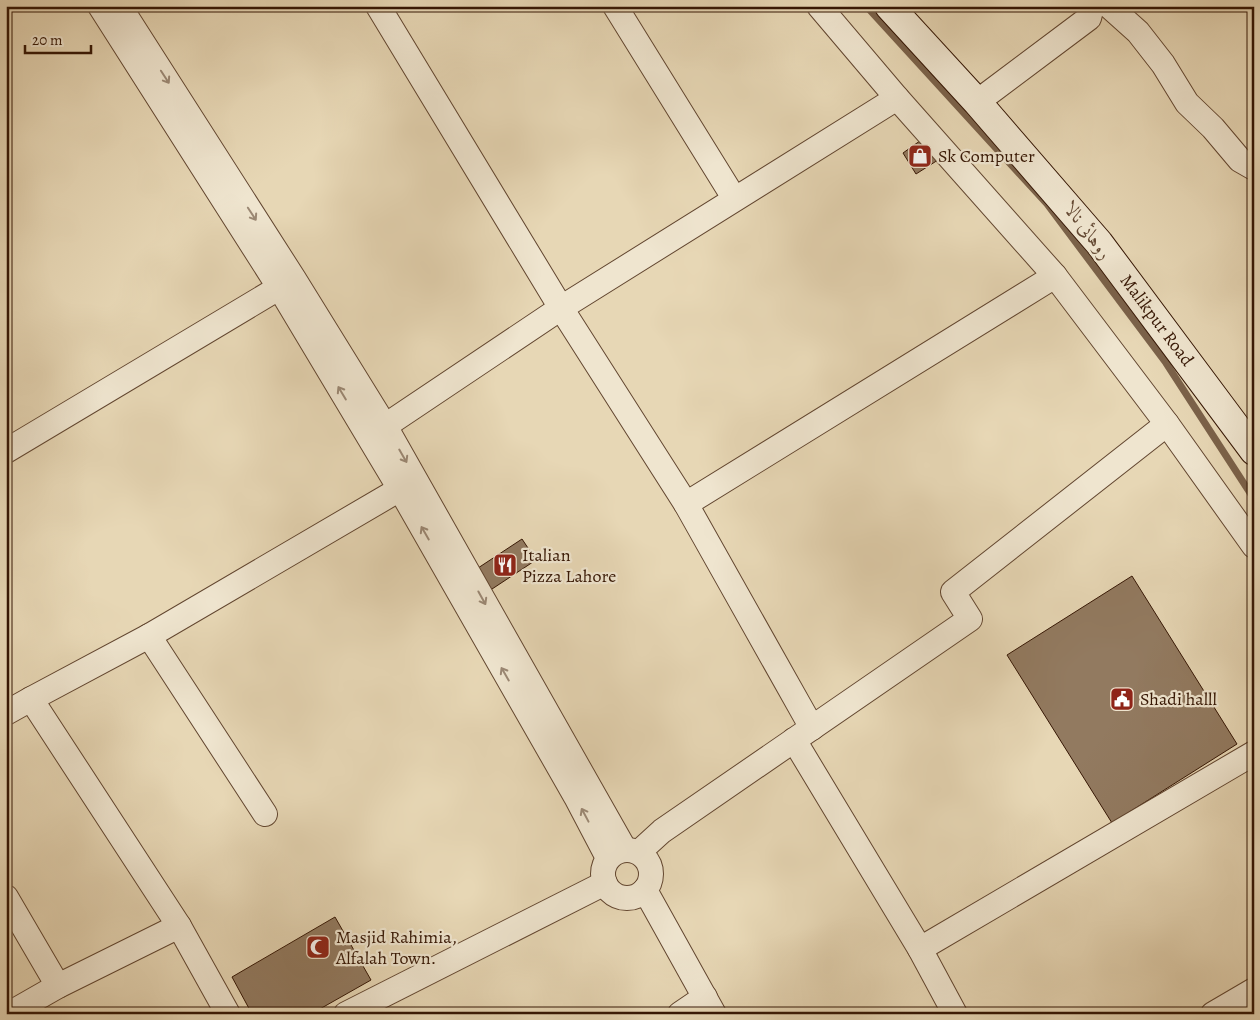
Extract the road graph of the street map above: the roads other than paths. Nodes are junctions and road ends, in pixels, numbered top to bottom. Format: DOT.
graph roads {
  1 [pos="100,6"];
  2 [pos="120,6"];
  3 [pos="378,6"];
  4 [pos="615,6"];
  5 [pos="820,6"];
  6 [pos="889,6"];
  7 [pos="1092,6"];
  8 [pos="1109,6"];
  9 [pos="897,98"];
  10 [pos="977,102"];
  11 [pos="1254,168"];
  12 [pos="734,198"];
  13 [pos="1055,276"];
  14 [pos="287,283"];
  15 [pos="561,308"];
  16 [pos="1166,424"];
  17 [pos="385,426"];
  18 [pos="6,450"];
  19 [pos="1254,451"];
  20 [pos="407,483"];
  21 [pos="686,504"];
  22 [pos="1254,546"];
  23 [pos="149,636"];
  24 [pos="31,698"];
  25 [pos="6,714"];
  26 [pos="803,734"];
  27 [pos="1254,753"];
  28 [pos="265,814"];
  29 [pos="624,853"];
  30 [pos="605,883"];
  31 [pos="640,893"];
  32 [pos="6,897"];
  33 [pos="179,926"];
  34 [pos="920,949"];
  35 [pos="58,986"];
  36 [pos="1254,990"];
  37 [pos="698,1009"];
  38 [pos="9,1014"];
  39 [pos="228,1014"];
  40 [pos="346,1014"];
  41 [pos="955,1014"];
  42 [pos="1213,1014"];
  1 -- 14 [label="street"];
  2 -- 14 [label="street, one-way"];
  3 -- 15 [label="street"];
  4 -- 12 [label="street"];
  5 -- 9 [label="street"];
  6 -- 10 [label="street, Malikpur Road"];
  7 -- 10 [label="street"];
  8 -- 11 [label="street"];
  9 -- 12 [label="street"];
  9 -- 13 [label="street"];
  10 -- 19 [label="street, Malikpur Road"];
  12 -- 15 [label="street"];
  13 -- 16 [label="street"];
  13 -- 21 [label="street"];
  14 -- 17 [label="street"];
  14 -- 18 [label="street"];
  20 -- 14 [label="street, one-way"];
  15 -- 17 [label="street"];
  15 -- 21 [label="street"];
  16 -- 22 [label="street"];
  16 -- 26 [label="street"];
  17 -- 20 [label="street, one-way"];
  20 -- 23 [label="street"];
  20 -- 29 [label="street"];
  21 -- 26 [label="street"];
  23 -- 24 [label="street"];
  23 -- 28 [label="street"];
  24 -- 25 [label="street"];
  24 -- 33 [label="street"];
  26 -- 29 [label="street"];
  26 -- 34 [label="street"];
  27 -- 34 [label="street"];
  29 -- 30 [label="street"];
  29 -- 31 [label="street"];
  30 -- 31 [label="street"];
  30 -- 40 [label="street"];
  31 -- 37 [label="street"];
  32 -- 35 [label="street"];
  33 -- 35 [label="street"];
  33 -- 39 [label="street"];
  34 -- 41 [label="street"];
  35 -- 38 [label="street"];
  36 -- 42 [label="street"];
}
